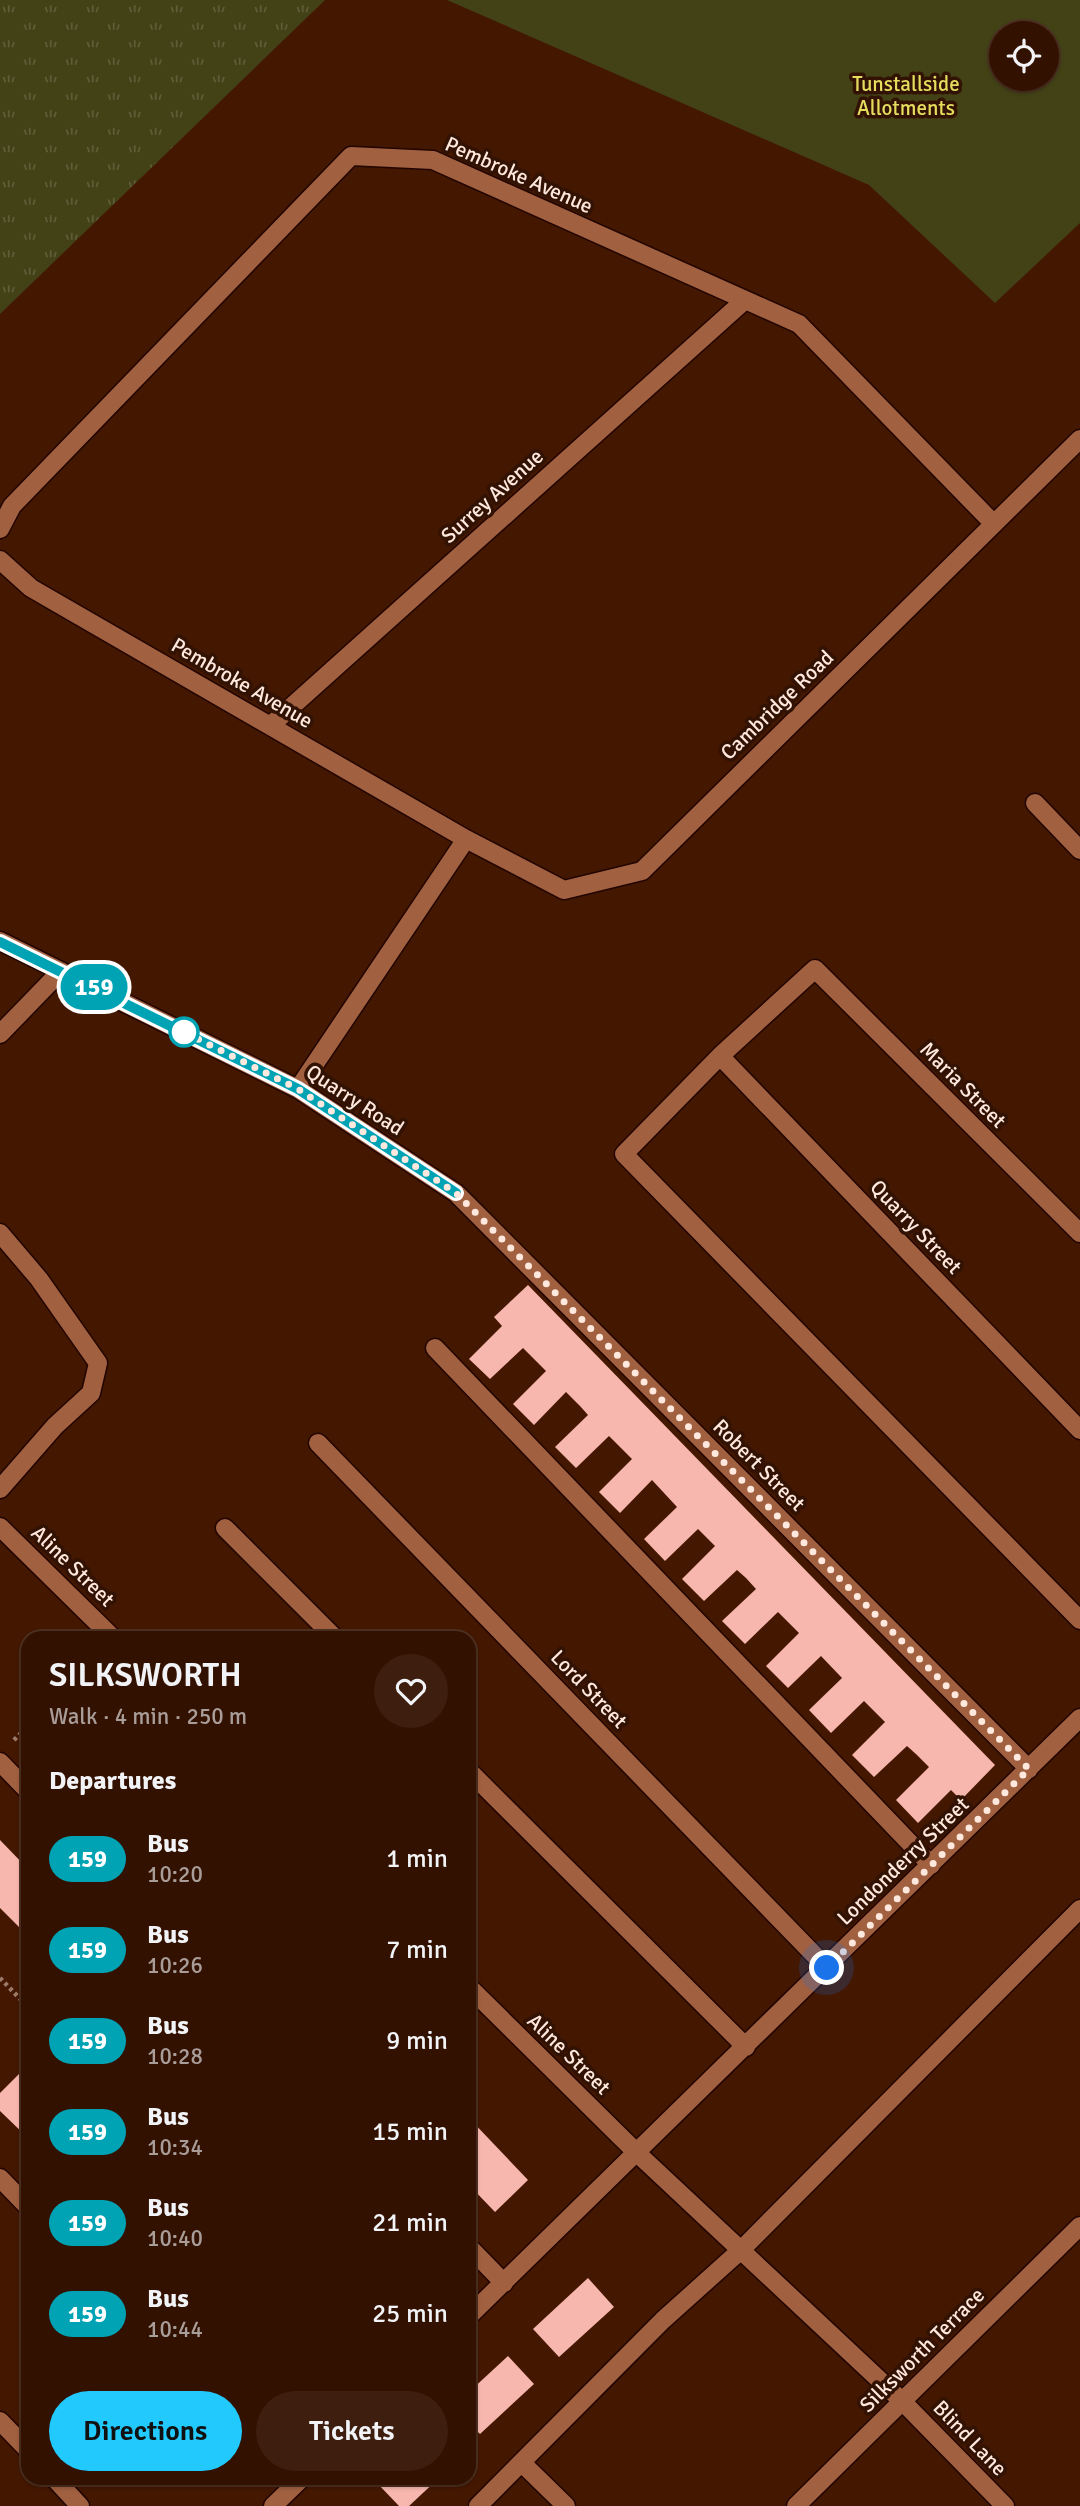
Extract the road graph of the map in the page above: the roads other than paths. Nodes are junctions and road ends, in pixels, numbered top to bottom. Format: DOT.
graph roads {
  1 [pos="745,300"];
  2 [pos="1080,439"];
  3 [pos="994,524"];
  4 [pos="0,529"];
  5 [pos="0,560"];
  6 [pos="270,726"];
  7 [pos="1035,803"];
  8 [pos="466,839"];
  9 [pos="1080,850"];
  10 [pos="0,942"];
  11 [pos="61,971"];
  12 [pos="0,1034"];
  13 [pos="720,1056"];
  14 [pos="298,1089"];
  15 [pos="456,1193"];
  16 [pos="0,1233"];
  17 [pos="1080,1233"];
  18 [pos="435,1348"];
  19 [pos="1080,1430"];
  20 [pos="318,1443"];
  21 [pos="0,1489"];
  22 [pos="0,1527"];
  23 [pos="225,1528"];
  24 [pos="1080,1620"];
  25 [pos="106,1631"];
  26 [pos="328,1631"];
  27 [pos="1080,1718"];
  28 [pos="0,1762"];
  29 [pos="1029,1769"];
  30 [pos="476,1778"];
  31 [pos="21,1784"];
  32 [pos="931,1865"];
  33 [pos="1080,1909"];
  34 [pos="827,1968"];
  35 [pos="476,1994"];
  36 [pos="746,2047"];
  37 [pos="637,2153"];
  38 [pos="0,2178"];
  39 [pos="21,2200"];
  40 [pos="1080,2226"];
  41 [pos="741,2250"];
  42 [pos="476,2254"];
  43 [pos="504,2283"];
  44 [pos="476,2309"];
  45 [pos="902,2401"];
  46 [pos="0,2421"];
  47 [pos="21,2444"];
  48 [pos="522,2463"];
  49 [pos="60,2485"];
  50 [pos="292,2485"];
  51 [pos="80,2506"];
  52 [pos="273,2506"];
  53 [pos="478,2506"];
  54 [pos="566,2506"];
  55 [pos="796,2506"];
  56 [pos="1005,2506"];
  1 -- 3 [label="street, Pembroke Avenue"];
  1 -- 4 [label="street, Pembroke Avenue"];
  1 -- 6 [label="street, Surrey Avenue"];
  2 -- 3 [label="street, Cambridge Road"];
  3 -- 8 [label="street, Cambridge Road"];
  5 -- 6 [label="street, Pembroke Avenue"];
  6 -- 8 [label="street, Pembroke Avenue"];
  7 -- 9 [label="street"];
  8 -- 14 [label="street"];
  10 -- 11 [label="street, Quarry Road"];
  11 -- 12 [label="street"];
  11 -- 14 [label="street, Quarry Road"];
  13 -- 17 [label="street, Maria Street"];
  13 -- 19 [label="street, Quarry Street"];
  13 -- 24 [label="street"];
  14 -- 15 [label="street, Quarry Road"];
  15 -- 29 [label="street, Robert Street"];
  16 -- 21 [label="street"];
  18 -- 32 [label="street"];
  20 -- 34 [label="street, Lord Street"];
  22 -- 25 [label="street, Aline Street"];
  23 -- 26 [label="street"];
  27 -- 29 [label="street, Londonderry Street"];
  28 -- 31 [label="street"];
  29 -- 32 [label="street, Londonderry Street"];
  30 -- 36 [label="street"];
  32 -- 34 [label="street, Londonderry Street"];
  33 -- 41 [label="street"];
  34 -- 36 [label="street, Londonderry Street"];
  35 -- 37 [label="street, Aline Street"];
  36 -- 37 [label="street, Londonderry Street"];
  37 -- 41 [label="street, Aline Street"];
  37 -- 43 [label="street, Londonderry Street"];
  38 -- 39 [label="street"];
  40 -- 45 [label="street, Silksworth Terrace"];
  41 -- 45 [label="street, Blind Lane"];
  41 -- 48 [label="street"];
  42 -- 43 [label="street"];
  43 -- 44 [label="street, Londonderry Street"];
  45 -- 55 [label="street, Silksworth Terrace"];
  45 -- 56 [label="street, Blind Lane"];
  46 -- 47 [label="street"];
  48 -- 53 [label="street"];
  48 -- 54 [label="street"];
  49 -- 51 [label="street"];
  50 -- 52 [label="street"];
}
